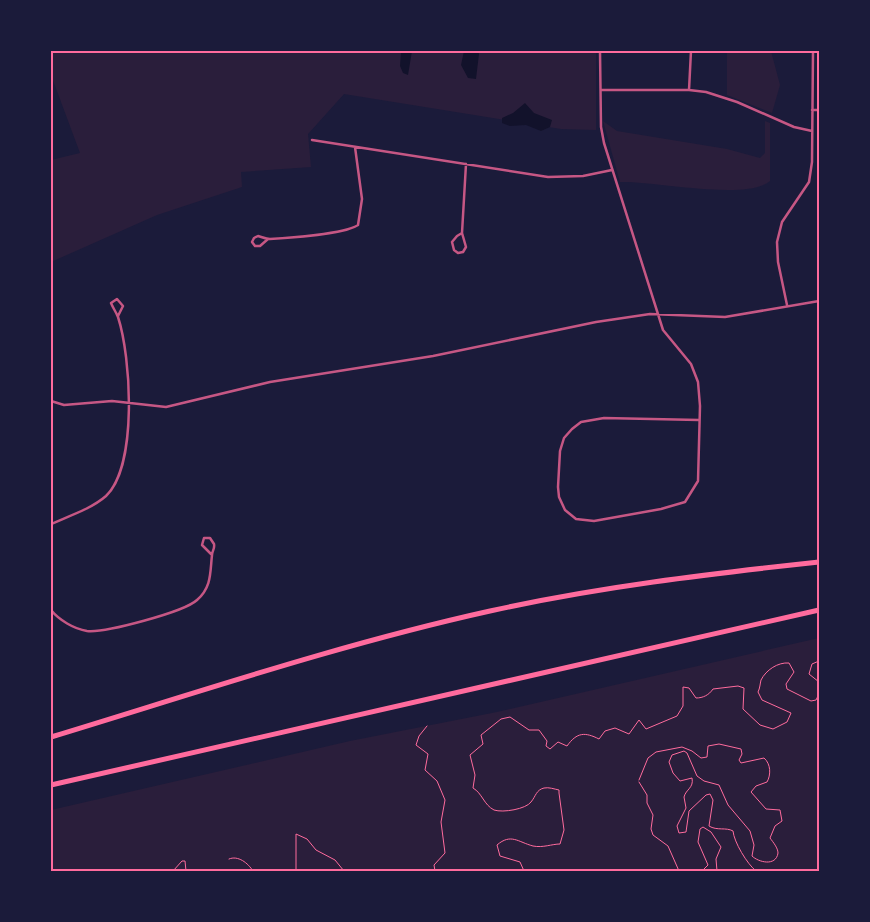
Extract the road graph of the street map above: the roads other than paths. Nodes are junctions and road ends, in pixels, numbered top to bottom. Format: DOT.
graph roads {
  1 [pos="600,51"];
  2 [pos="690,51"];
  3 [pos="813,51"];
  4 [pos="600,90"];
  5 [pos="689,90"];
  6 [pos="812,110"];
  7 [pos="819,110"];
  8 [pos="812,131"];
  9 [pos="312,140"];
  10 [pos="355,147"];
  11 [pos="466,164"];
  12 [pos="612,170"];
  13 [pos="462,233"];
  14 [pos="268,239"];
  15 [pos="819,301"];
  16 [pos="787,305"];
  17 [pos="658,315"];
  18 [pos="118,316"];
  19 [pos="51,401"];
  20 [pos="129,404"];
  21 [pos="699,420"];
  22 [pos="51,524"];
  23 [pos="212,554"];
  24 [pos="819,562"];
  25 [pos="51,610"];
  26 [pos="819,610"];
  27 [pos="51,737"];
  28 [pos="51,785"];
  1 -- 4 [label="street"];
  2 -- 5 [label="street"];
  3 -- 6 [label="street"];
  4 -- 5 [label="street"];
  4 -- 12 [label="street"];
  5 -- 8 [label="street"];
  6 -- 7 [label="street"];
  6 -- 8 [label="street"];
  8 -- 16 [label="street"];
  9 -- 10 [label="street"];
  10 -- 11 [label="street"];
  10 -- 14 [label="street"];
  11 -- 12 [label="street"];
  11 -- 13 [label="street"];
  12 -- 17 [label="street"];
  13 -- 13 [label="street"];
  14 -- 14 [label="street"];
  15 -- 16 [label="street"];
  16 -- 17 [label="street"];
  17 -- 20 [label="street"];
  17 -- 21 [label="street"];
  18 -- 18 [label="street"];
  18 -- 20 [label="street"];
  19 -- 20 [label="street"];
  20 -- 22 [label="street"];
  21 -- 21 [label="street"];
  23 -- 23 [label="street"];
  23 -- 25 [label="street"];
  24 -- 27 [label="highway"];
  26 -- 28 [label="highway"];
}
